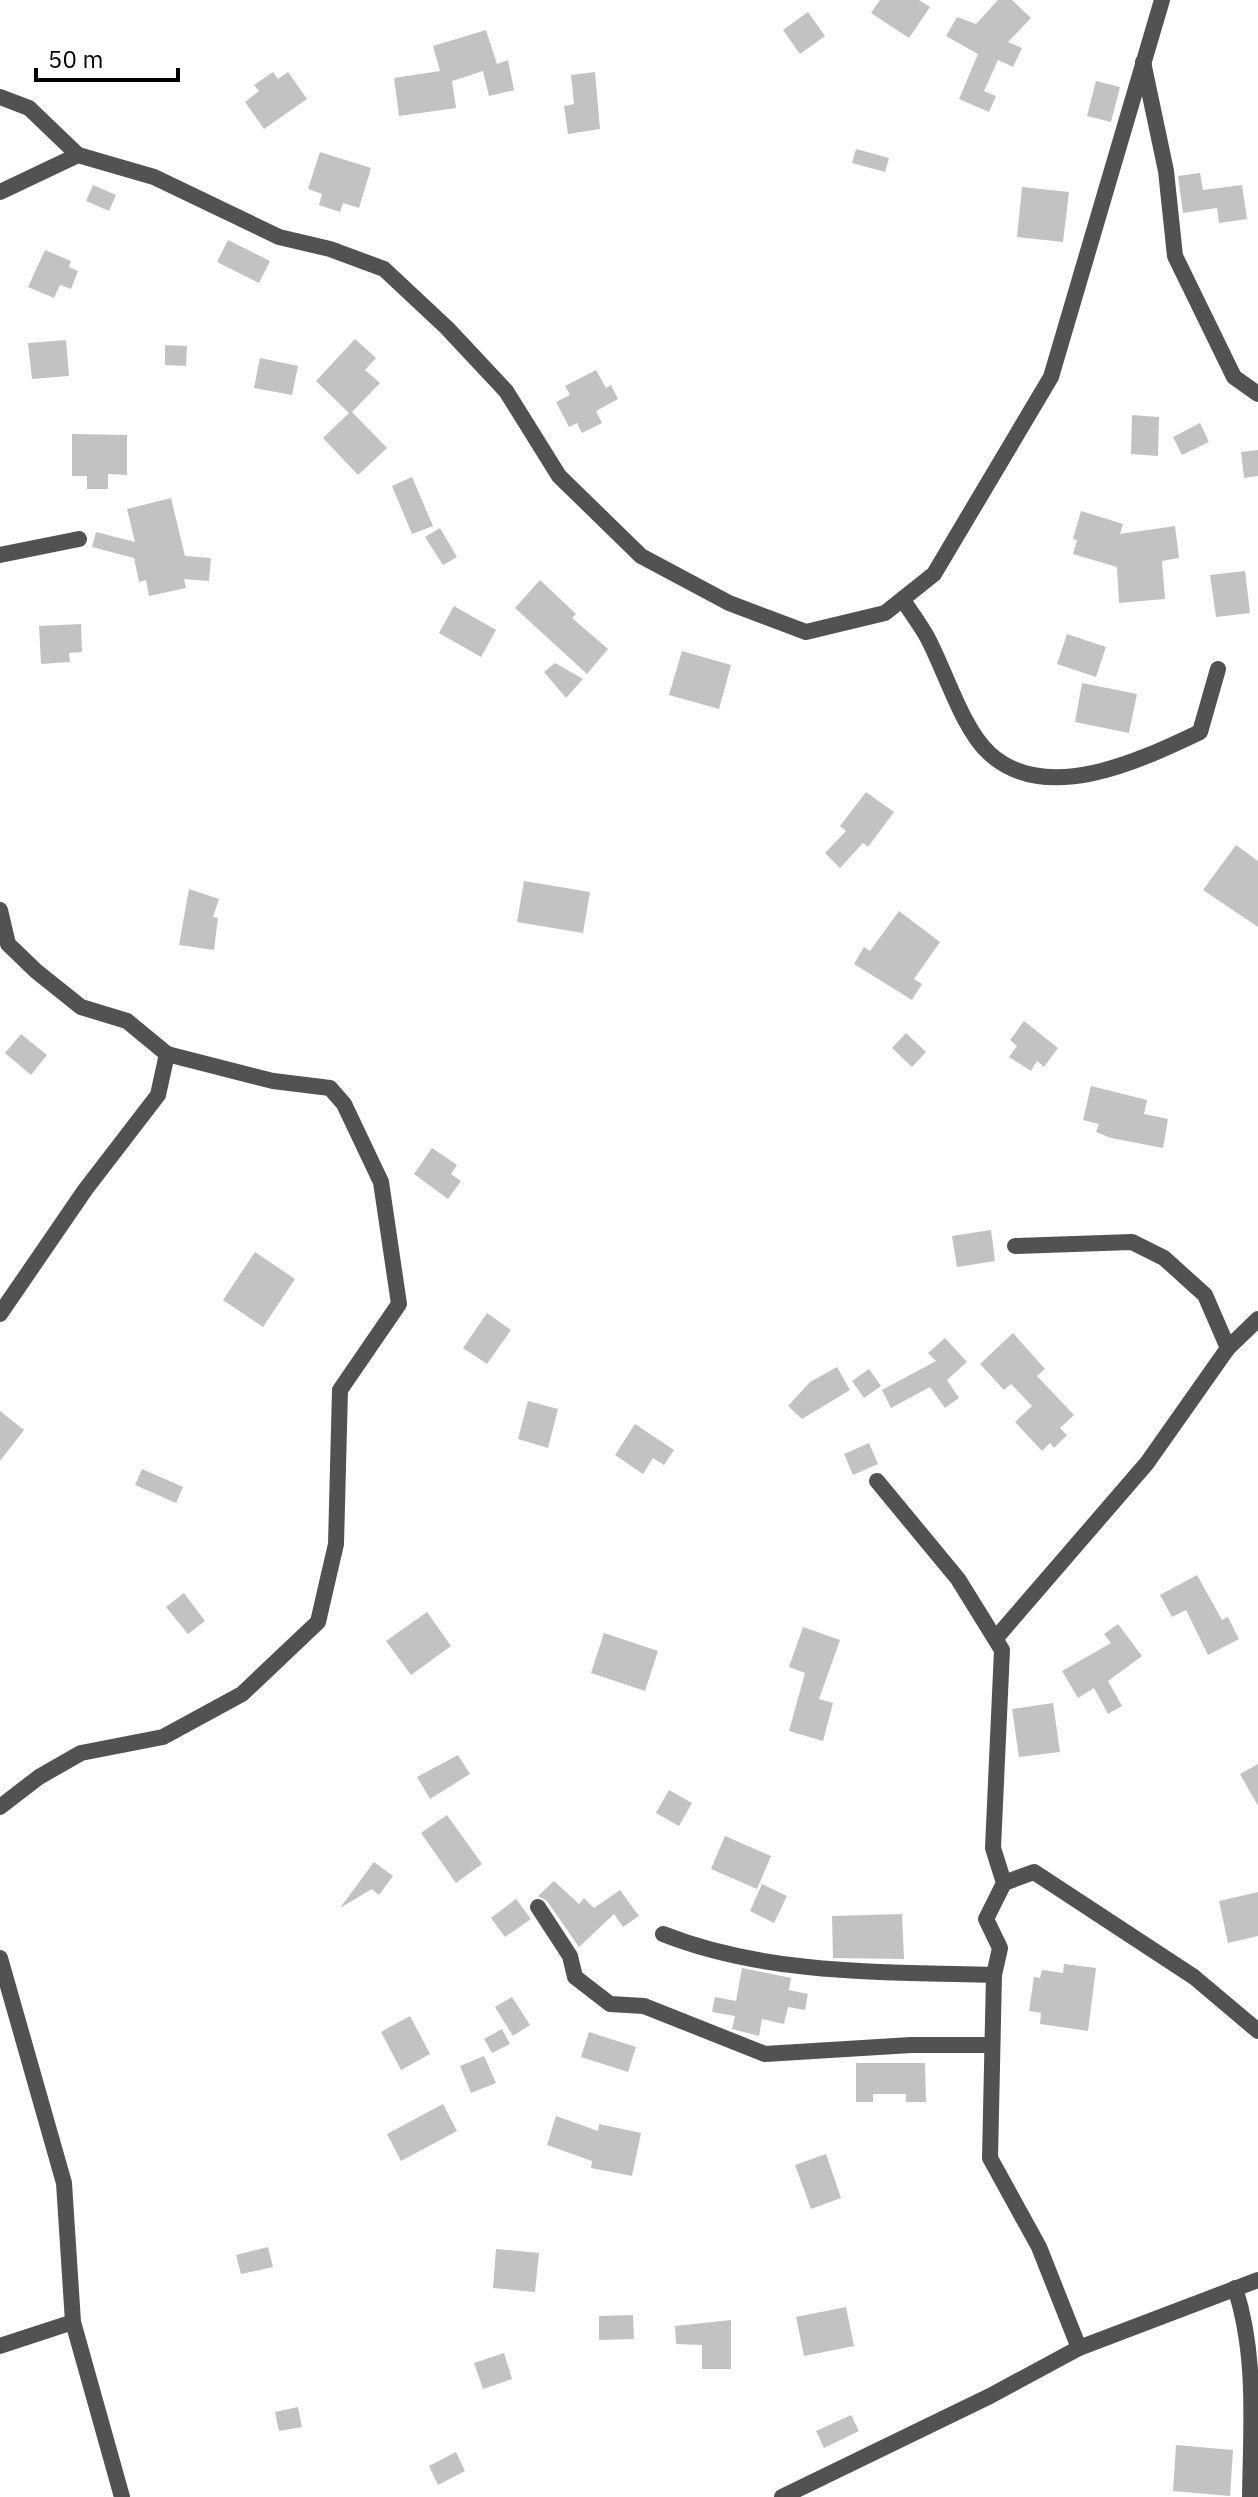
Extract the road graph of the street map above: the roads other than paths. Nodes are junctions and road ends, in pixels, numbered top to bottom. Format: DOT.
graph roads {
  1 [pos="1162,0"];
  2 [pos="1143,62"];
  3 [pos="0,97"];
  4 [pos="78,155"];
  5 [pos="0,192"];
  6 [pos="1258,394"];
  7 [pos="79,539"];
  8 [pos="0,555"];
  9 [pos="903,600"];
  10 [pos="1218,669"];
  11 [pos="0,910"];
  12 [pos="167,1054"];
  13 [pos="1015,1246"];
  14 [pos="0,1314"];
  15 [pos="1258,1319"];
  16 [pos="1228,1348"];
  17 [pos="877,1481"];
  18 [pos="996,1638"];
  19 [pos="0,1807"];
  20 [pos="1004,1883"];
  21 [pos="538,1907"];
  22 [pos="663,1934"];
  23 [pos="0,1958"];
  24 [pos="994,1975"];
  25 [pos="1258,2031"];
  26 [pos="992,2045"];
  27 [pos="1258,2280"];
  28 [pos="1235,2288"];
  29 [pos="73,2322"];
  30 [pos="0,2346"];
  31 [pos="1079,2348"];
  32 [pos="122,2497"];
  33 [pos="782,2497"];
  34 [pos="1250,2497"];
  1 -- 2 [label="street"];
  2 -- 6 [label="street"];
  2 -- 9 [label="street"];
  3 -- 4 [label="street"];
  4 -- 5 [label="street"];
  4 -- 9 [label="street"];
  7 -- 8 [label="street"];
  9 -- 10 [label="street"];
  11 -- 12 [label="street"];
  12 -- 14 [label="street"];
  12 -- 19 [label="street"];
  13 -- 16 [label="street"];
  15 -- 16 [label="street"];
  16 -- 18 [label="street"];
  17 -- 18 [label="street"];
  18 -- 20 [label="street"];
  20 -- 24 [label="street"];
  20 -- 25 [label="street"];
  21 -- 26 [label="street"];
  22 -- 24 [label="street"];
  23 -- 29 [label="street"];
  24 -- 26 [label="street"];
  26 -- 31 [label="street"];
  27 -- 28 [label="street"];
  28 -- 31 [label="street"];
  28 -- 34 [label="street"];
  29 -- 30 [label="street"];
  29 -- 32 [label="street"];
  31 -- 33 [label="street"];
}
